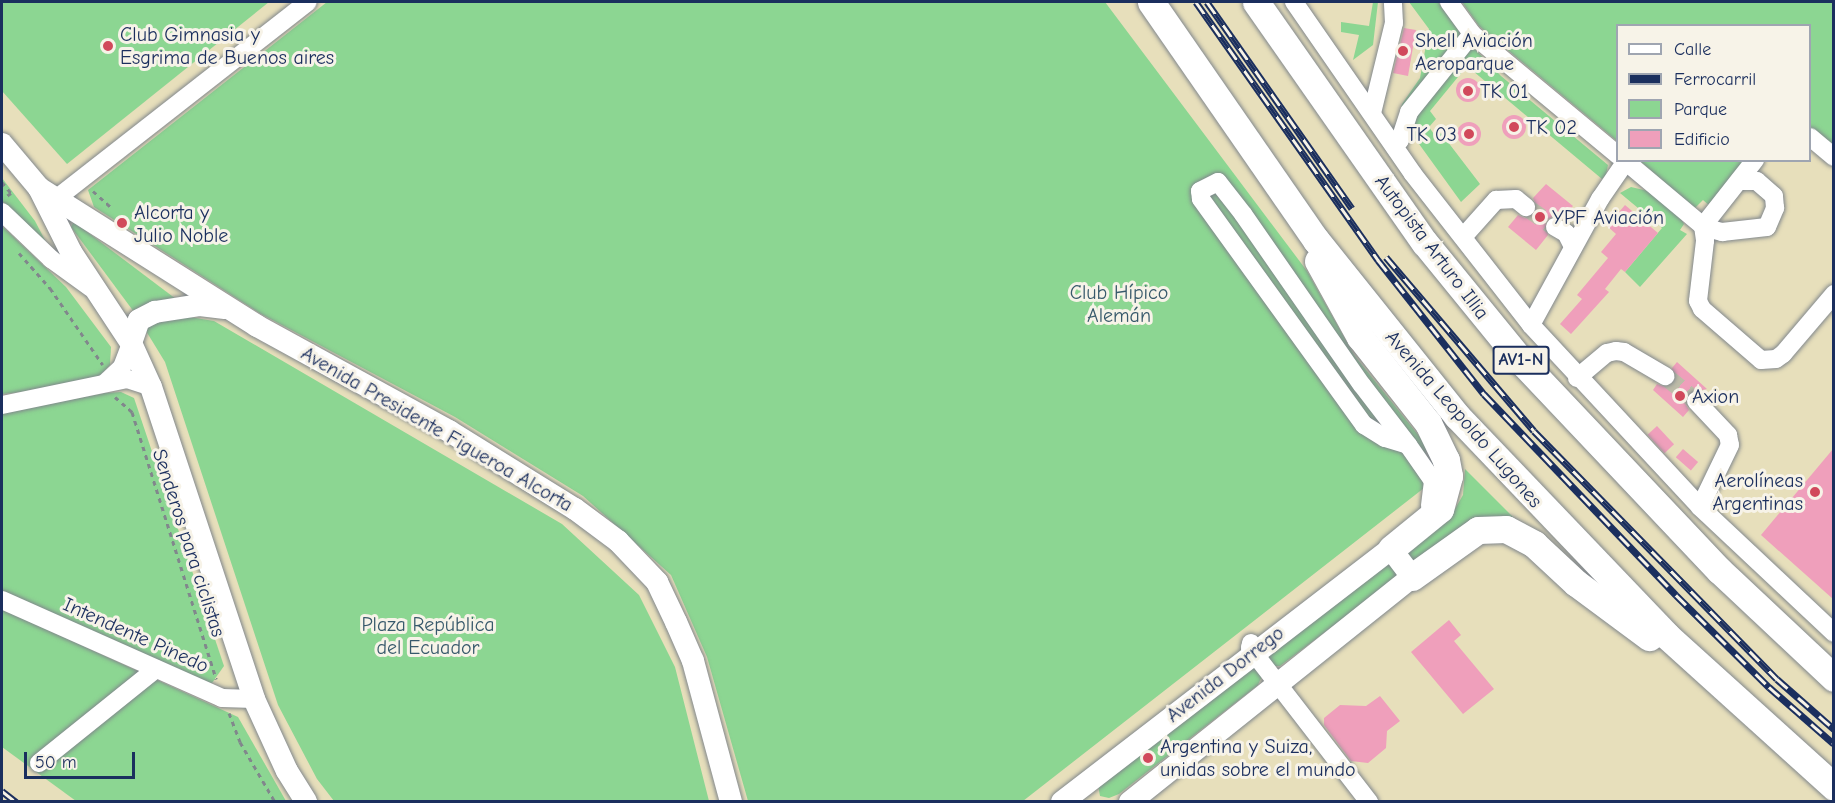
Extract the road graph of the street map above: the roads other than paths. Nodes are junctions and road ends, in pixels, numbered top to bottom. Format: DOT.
graph roads {
  1 [pos="308,2"];
  2 [pos="1151,2"];
  3 [pos="1256,2"];
  4 [pos="1294,2"];
  5 [pos="1393,2"];
  6 [pos="1449,2"];
  7 [pos="1472,34"];
  8 [pos="1372,113"];
  9 [pos="1811,138"];
  10 [pos="2,144"];
  11 [pos="1394,146"];
  12 [pos="1616,154"];
  13 [pos="1833,158"];
  14 [pos="1620,162"];
  15 [pos="1626,162"];
  16 [pos="1753,162"];
  17 [pos="1739,181"];
  18 [pos="1283,189"];
  19 [pos="48,193"];
  20 [pos="1526,207"];
  21 [pos="2,212"];
  22 [pos="1703,226"];
  23 [pos="1555,227"];
  24 [pos="1462,237"];
  25 [pos="1573,247"];
  26 [pos="95,291"];
  27 [pos="1833,294"];
  28 [pos="229,309"];
  29 [pos="1531,326"];
  30 [pos="130,343"];
  31 [pos="1665,376"];
  32 [pos="1577,378"];
  33 [pos="105,383"];
  34 [pos="151,387"];
  35 [pos="1696,402"];
  36 [pos="2,405"];
  37 [pos="1408,445"];
  38 [pos="1700,507"];
  39 [pos="1391,549"];
  40 [pos="1412,577"];
  41 [pos="2,600"];
  42 [pos="1833,633"];
  43 [pos="1252,652"];
  44 [pos="156,669"];
  45 [pos="1833,678"];
  46 [pos="1277,681"];
  47 [pos="254,699"];
  48 [pos="1740,704"];
  49 [pos="39,763"];
  50 [pos="1833,787"];
  51 [pos="1077,797"];
  52 [pos="306,801"];
  53 [pos="730,801"];
  54 [pos="1130,801"];
  55 [pos="1369,801"];
  1 -- 19 [label="street"];
  2 -- 18 [label="highway, Avenida Leopoldo Lugones"];
  3 -- 45 [label="highway, Autopista Arturo Illia / AV1-N"];
  4 -- 8 [label="street"];
  5 -- 8 [label="street"];
  6 -- 7 [label="street"];
  7 -- 11 [label="street"];
  7 -- 12 [label="street"];
  8 -- 11 [label="street"];
  9 -- 13 [label="street"];
  10 -- 19 [label="main road, Avenida Presidente Figueroa Alcorta"];
  11 -- 24 [label="street"];
  14 -- 25 [label="street"];
  15 -- 22 [label="street"];
  16 -- 17 [label="street"];
  17 -- 22 [label="street"];
  17 -- 22 [label="street"];
  18 -- 39 [label="highway"];
  18 -- 48 [label="highway, Avenida Leopoldo Lugones"];
  19 -- 26 [label="main road, Avenida Presidente Figueroa Alcorta"];
  19 -- 28 [label="main road, Avenida Presidente Figueroa Alcorta"];
  20 -- 24 [label="street"];
  21 -- 26 [label="street"];
  22 -- 27 [label="street"];
  23 -- 25 [label="street"];
  24 -- 29 [label="street"];
  25 -- 29 [label="street"];
  26 -- 30 [label="main road, Avenida Presidente Figueroa Alcorta"];
  28 -- 30 [label="main road"];
  28 -- 53 [label="main road, Avenida Presidente Figueroa Alcorta"];
  29 -- 32 [label="street"];
  30 -- 33 [label="street"];
  30 -- 34 [label="main road, Avenida Presidente Figueroa Alcorta"];
  31 -- 32 [label="street"];
  32 -- 38 [label="street"];
  33 -- 34 [label="street"];
  33 -- 36 [label="street"];
  34 -- 47 [label="main road, Avenida Presidente Figueroa Alcorta"];
  35 -- 38 [label="street"];
  37 -- 37 [label="street"];
  37 -- 43 [label="street"];
  38 -- 42 [label="street"];
  39 -- 40 [label="main road"];
  39 -- 43 [label="main road, Avenida Dorrego"];
  40 -- 46 [label="main road, Avenida Dorrego"];
  40 -- 48 [label="highway"];
  41 -- 44 [label="street, Intendente Pinedo"];
  43 -- 46 [label="street"];
  43 -- 51 [label="main road, Avenida Dorrego"];
  44 -- 47 [label="street, Intendente Pinedo"];
  44 -- 49 [label="street"];
  46 -- 54 [label="main road, Avenida Dorrego"];
  46 -- 55 [label="street"];
  47 -- 52 [label="main road, Avenida Presidente Figueroa Alcorta"];
  48 -- 50 [label="highway, Avenida Leopoldo Lugones"];
}
